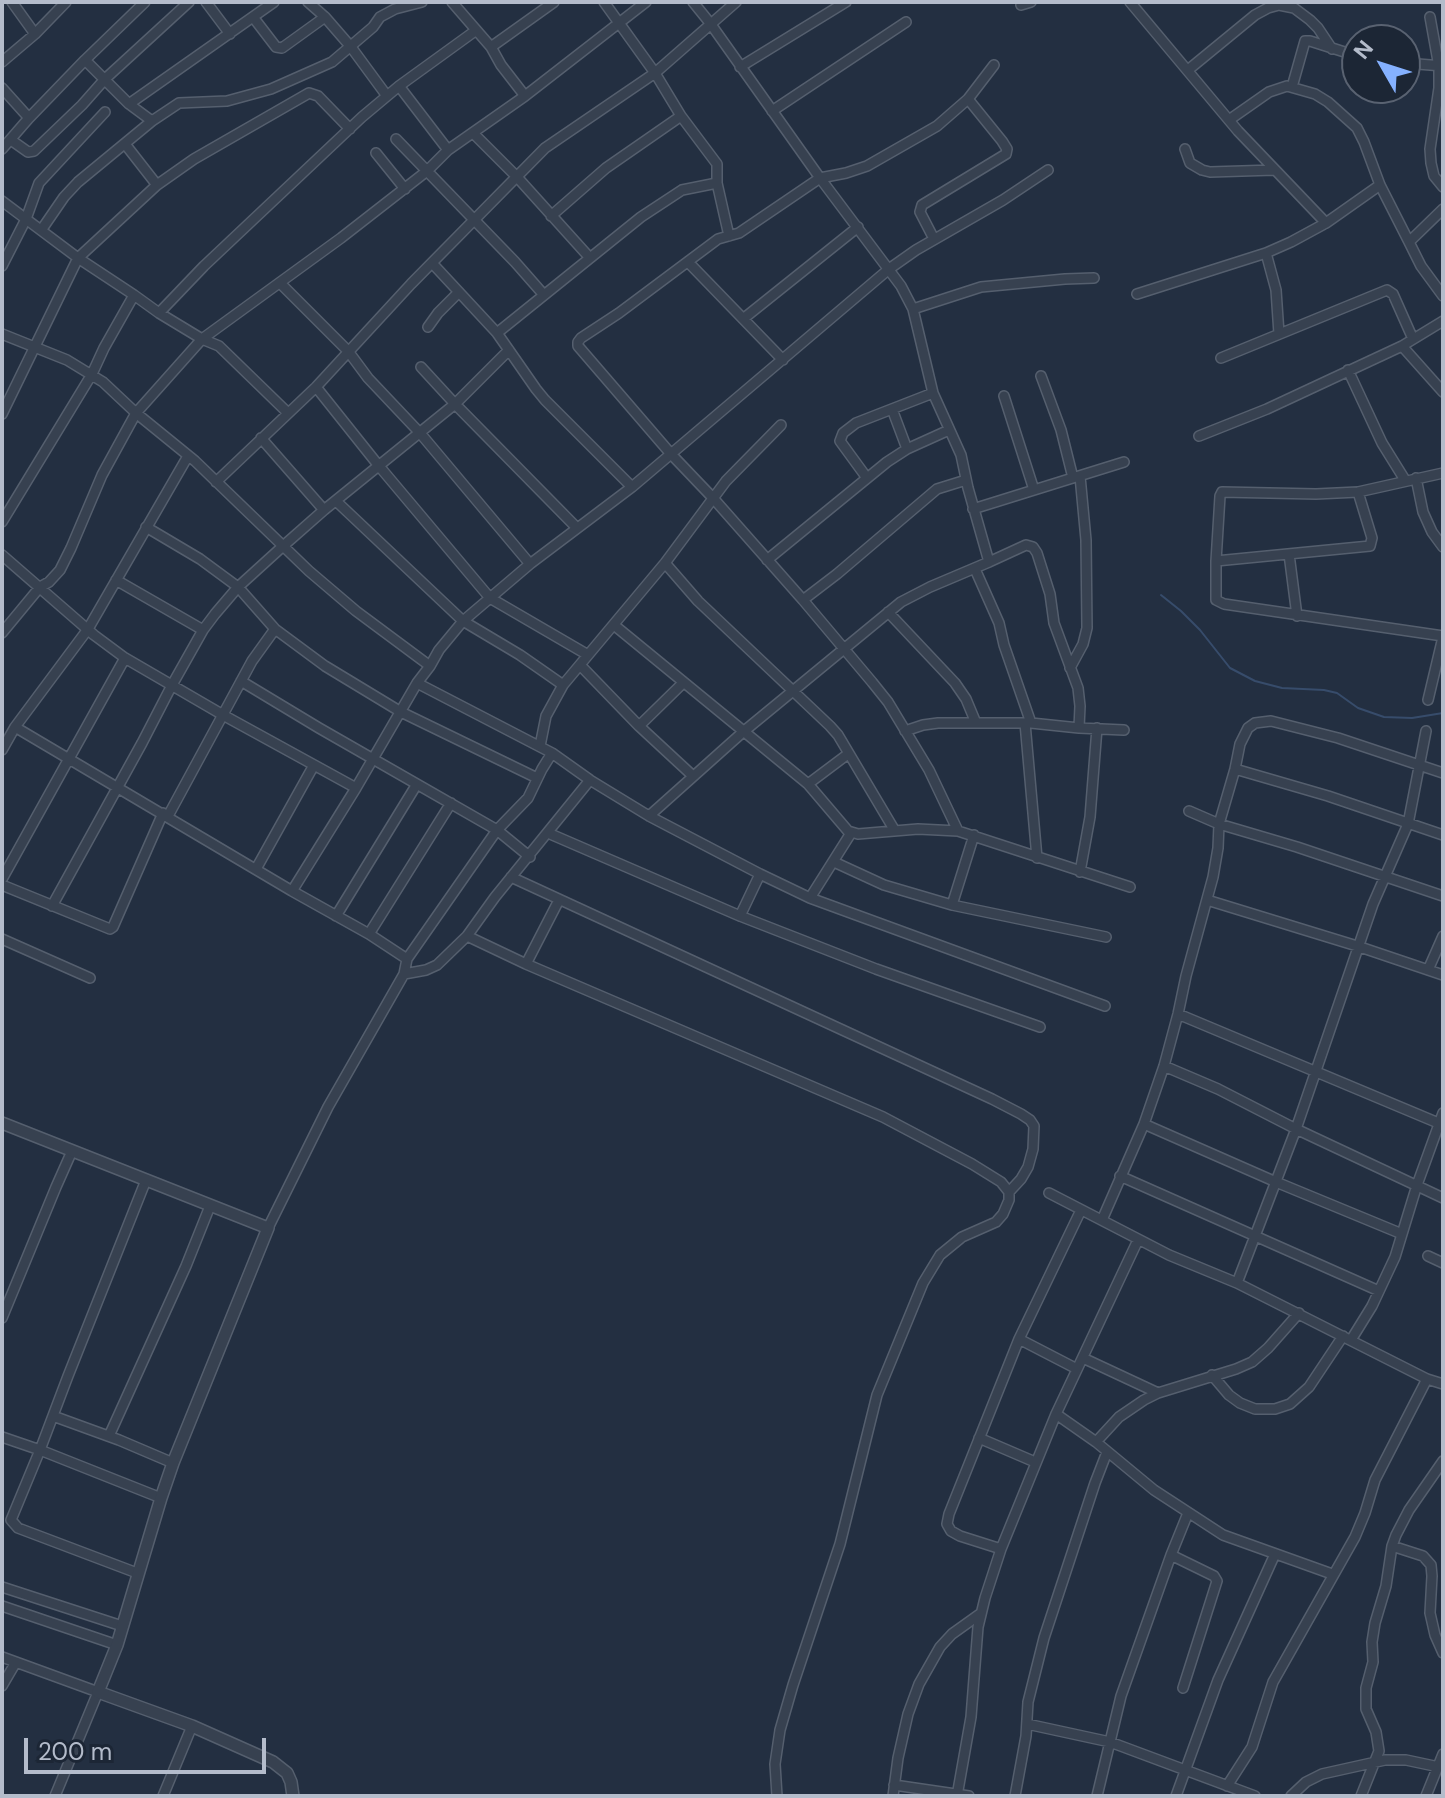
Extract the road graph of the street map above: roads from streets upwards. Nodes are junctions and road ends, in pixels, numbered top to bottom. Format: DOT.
graph roads {
  1 [pos="12,2"];
  2 [pos="66,2"];
  3 [pos="145,2"];
  4 [pos="189,2"];
  5 [pos="206,2"];
  6 [pos="274,2"];
  7 [pos="308,2"];
  8 [pos="422,2"];
  9 [pos="452,2"];
  10 [pos="554,2"];
  11 [pos="604,2"];
  12 [pos="646,2"];
  13 [pos="693,2"];
  14 [pos="736,2"];
  15 [pos="846,2"];
  16 [pos="1130,2"];
  17 [pos="391,5"];
  18 [pos="1264,5"];
  19 [pos="253,17"];
  20 [pos="325,17"];
  21 [pos="1430,17"];
  22 [pos="906,22"];
  23 [pos="710,23"];
  24 [pos="618,24"];
  25 [pos="475,31"];
  26 [pos="35,34"];
  27 [pos="230,34"];
  28 [pos="351,47"];
  29 [pos="491,47"];
  30 [pos="1332,49"];
  31 [pos="1341,52"];
  32 [pos="85,60"];
  33 [pos="2,62"];
  34 [pos="994,65"];
  35 [pos="1421,65"];
  36 [pos="740,67"];
  37 [pos="1441,67"];
  38 [pos="1188,70"];
  39 [pos="655,73"];
  40 [pos="105,79"];
  41 [pos="399,86"];
  42 [pos="1292,87"];
  43 [pos="2,88"];
  44 [pos="387,96"];
  45 [pos="525,96"];
  46 [pos="968,99"];
  47 [pos="129,104"];
  48 [pos="772,111"];
  49 [pos="105,112"];
  50 [pos="681,116"];
  51 [pos="29,118"];
  52 [pos="1229,120"];
  53 [pos="152,121"];
  54 [pos="350,129"];
  55 [pos="473,133"];
  56 [pos="396,139"];
  57 [pos="11,140"];
  58 [pos="125,144"];
  59 [pos="2,149"];
  60 [pos="1185,149"];
  61 [pos="448,150"];
  62 [pos="376,153"];
  63 [pos="1048,170"];
  64 [pos="1274,170"];
  65 [pos="427,171"];
  66 [pos="517,177"];
  67 [pos="820,178"];
  68 [pos="717,183"];
  69 [pos="157,185"];
  70 [pos="1380,185"];
  71 [pos="1443,187"];
  72 [pos="405,189"];
  73 [pos="4,207"];
  74 [pos="1443,209"];
  75 [pos="551,216"];
  76 [pos="26,219"];
  77 [pos="475,219"];
  78 [pos="1326,223"];
  79 [pos="858,227"];
  80 [pos="42,229"];
  81 [pos="729,236"];
  82 [pos="934,239"];
  83 [pos="1409,242"];
  84 [pos="1266,253"];
  85 [pos="78,258"];
  86 [pos="590,258"];
  87 [pos="688,262"];
  88 [pos="432,263"];
  89 [pos="2,266"];
  90 [pos="889,269"];
  91 [pos="1094,278"];
  92 [pos="280,283"];
  93 [pos="459,292"];
  94 [pos="1137,294"];
  95 [pos="134,295"];
  96 [pos="544,295"];
  97 [pos="1443,296"];
  98 [pos="913,309"];
  99 [pos="159,313"];
  100 [pos="743,319"];
  101 [pos="1443,321"];
  102 [pos="428,327"];
  103 [pos="497,333"];
  104 [pos="2,334"];
  105 [pos="1279,334"];
  106 [pos="202,339"];
  107 [pos="1413,339"];
  108 [pos="1402,346"];
  109 [pos="35,348"];
  110 [pos="509,350"];
  111 [pos="348,351"];
  112 [pos="1221,358"];
  113 [pos="783,360"];
  114 [pos="421,367"];
  115 [pos="1348,370"];
  116 [pos="92,374"];
  117 [pos="1041,376"];
  118 [pos="316,387"];
  119 [pos="1443,392"];
  120 [pos="933,393"];
  121 [pos="1004,396"];
  122 [pos="455,404"];
  123 [pos="892,409"];
  124 [pos="136,413"];
  125 [pos="288,413"];
  126 [pos="2,414"];
  127 [pos="781,425"];
  128 [pos="949,430"];
  129 [pos="420,433"];
  130 [pos="1199,436"];
  131 [pos="261,438"];
  132 [pos="907,449"];
  133 [pos="671,454"];
  134 [pos="188,456"];
  135 [pos="1124,462"];
  136 [pos="379,466"];
  137 [pos="1443,473"];
  138 [pos="1077,477"];
  139 [pos="867,478"];
  140 [pos="1410,479"];
  141 [pos="966,480"];
  142 [pos="216,482"];
  143 [pos="632,487"];
  144 [pos="1034,490"];
  145 [pos="1358,492"];
  146 [pos="713,498"];
  147 [pos="336,501"];
  148 [pos="973,509"];
  149 [pos="324,510"];
  150 [pos="2,522"];
  151 [pos="146,527"];
  152 [pos="577,528"];
  153 [pos="282,547"];
  154 [pos="1443,547"];
  155 [pos="1289,554"];
  156 [pos="2,555"];
  157 [pos="767,560"];
  158 [pos="1216,561"];
  159 [pos="989,562"];
  160 [pos="665,563"];
  161 [pos="530,564"];
  162 [pos="975,569"];
  163 [pos="116,580"];
  164 [pos="40,587"];
  165 [pos="238,587"];
  166 [pos="490,598"];
  167 [pos="803,600"];
  168 [pos="888,612"];
  169 [pos="1297,616"];
  170 [pos="463,621"];
  171 [pos="614,625"];
  172 [pos="3,629"];
  173 [pos="88,629"];
  174 [pos="275,629"];
  175 [pos="203,630"];
  176 [pos="1443,636"];
  177 [pos="846,649"];
  178 [pos="588,655"];
  179 [pos="125,658"];
  180 [pos="580,665"];
  181 [pos="430,666"];
  182 [pos="1070,668"];
  183 [pos="241,681"];
  184 [pos="417,683"];
  185 [pos="683,683"];
  186 [pos="172,685"];
  187 [pos="563,685"];
  188 [pos="794,690"];
  189 [pos="1428,700"];
  190 [pos="401,712"];
  191 [pos="223,715"];
  192 [pos="976,723"];
  193 [pos="1028,723"];
  194 [pos="639,726"];
  195 [pos="15,727"];
  196 [pos="1079,728"];
  197 [pos="1097,728"];
  198 [pos="1124,730"];
  199 [pos="905,731"];
  200 [pos="1426,731"];
  201 [pos="743,732"];
  202 [pos="540,746"];
  203 [pos="2,750"];
  204 [pos="552,753"];
  205 [pos="848,754"];
  206 [pos="68,758"];
  207 [pos="372,760"];
  208 [pos="314,765"];
  209 [pos="1419,766"];
  210 [pos="1235,769"];
  211 [pos="1443,773"];
  212 [pos="693,776"];
  213 [pos="537,778"];
  214 [pos="590,780"];
  215 [pos="417,784"];
  216 [pos="808,784"];
  217 [pos="118,788"];
  218 [pos="356,788"];
  219 [pos="451,803"];
  220 [pos="1189,811"];
  221 [pos="165,815"];
  222 [pos="649,816"];
  223 [pos="1219,824"];
  224 [pos="1408,824"];
  225 [pos="497,830"];
  226 [pos="895,831"];
  227 [pos="958,831"];
  228 [pos="548,833"];
  229 [pos="851,833"];
  230 [pos="974,835"];
  231 [pos="1443,835"];
  232 [pos="530,857"];
  233 [pos="1037,858"];
  234 [pos="834,862"];
  235 [pos="256,869"];
  236 [pos="1080,872"];
  237 [pos="760,874"];
  238 [pos="511,877"];
  239 [pos="1385,877"];
  240 [pos="2,882"];
  241 [pos="1130,887"];
  242 [pos="292,891"];
  243 [pos="1443,896"];
  244 [pos="810,898"];
  245 [pos="559,900"];
  246 [pos="1207,900"];
  247 [pos="952,905"];
  248 [pos="52,906"];
  249 [pos="336,916"];
  250 [pos="740,916"];
  251 [pos="369,934"];
  252 [pos="467,936"];
  253 [pos="1443,936"];
  254 [pos="1106,937"];
  255 [pos="2,939"];
  256 [pos="1357,946"];
  257 [pos="407,959"];
  258 [pos="526,964"];
  259 [pos="1428,970"];
  260 [pos="404,974"];
  261 [pos="1443,975"];
  262 [pos="90,978"];
  263 [pos="1105,1006"];
  264 [pos="1178,1014"];
  265 [pos="1040,1027"];
  266 [pos="1164,1066"];
  267 [pos="1316,1072"];
  268 [pos="1443,1113"];
  269 [pos="2,1123"];
  270 [pos="1144,1124"];
  271 [pos="1441,1124"];
  272 [pos="1296,1129"];
  273 [pos="72,1151"];
  274 [pos="1120,1176"];
  275 [pos="146,1180"];
  276 [pos="1276,1182"];
  277 [pos="1417,1185"];
  278 [pos="1009,1192"];
  279 [pos="1049,1193"];
  280 [pos="1443,1198"];
  281 [pos="210,1206"];
  282 [pos="1081,1210"];
  283 [pos="1102,1220"];
  284 [pos="268,1228"];
  285 [pos="1402,1234"];
  286 [pos="1254,1237"];
  287 [pos="1138,1240"];
  288 [pos="1428,1256"];
  289 [pos="1443,1263"];
  290 [pos="1237,1283"];
  291 [pos="1379,1291"];
  292 [pos="1299,1313"];
  293 [pos="2,1318"];
  294 [pos="1347,1338"];
  295 [pos="1019,1339"];
  296 [pos="1083,1358"];
  297 [pos="1077,1369"];
  298 [pos="1212,1375"];
  299 [pos="1427,1379"];
  300 [pos="1443,1384"];
  301 [pos="1158,1393"];
  302 [pos="1056,1414"];
  303 [pos="53,1416"];
  304 [pos="109,1436"];
  305 [pos="2,1437"];
  306 [pos="979,1438"];
  307 [pos="1096,1442"];
  308 [pos="40,1450"];
  309 [pos="1107,1452"];
  310 [pos="1443,1461"];
  311 [pos="1035,1462"];
  312 [pos="173,1463"];
  313 [pos="161,1498"];
  314 [pos="1188,1513"];
  315 [pos="1392,1546"];
  316 [pos="1001,1549"];
  317 [pos="1275,1554"];
  318 [pos="1171,1555"];
  319 [pos="137,1573"];
  320 [pos="1332,1574"];
  321 [pos="2,1587"];
  322 [pos="2,1606"];
  323 [pos="980,1614"];
  324 [pos="122,1626"];
  325 [pos="117,1645"];
  326 [pos="1443,1653"];
  327 [pos="2,1657"];
  328 [pos="16,1662"];
  329 [pos="2,1686"];
  330 [pos="1183,1688"];
  331 [pos="98,1692"];
  332 [pos="1027,1724"];
  333 [pos="192,1726"];
  334 [pos="1110,1742"];
  335 [pos="1443,1754"];
  336 [pos="1375,1763"];
  337 [pos="1439,1767"];
  338 [pos="1184,1770"];
  339 [pos="1227,1786"];
  340 [pos="894,1791"];
  341 [pos="957,1795"];
  342 [pos="55,1796"];
  343 [pos="163,1796"];
  344 [pos="293,1796"];
  345 [pos="777,1796"];
  346 [pos="969,1796"];
  347 [pos="1015,1796"];
  348 [pos="1097,1796"];
  349 [pos="1176,1796"];
  350 [pos="1255,1796"];
  351 [pos="1291,1796"];
  352 [pos="1361,1796"];
  353 [pos="1426,1796"];
  1 -- 26 [label="street"];
  2 -- 26 [label="street"];
  3 -- 32 [label="street"];
  4 -- 40 [label="street"];
  5 -- 27 [label="street"];
  6 -- 19 [label="street"];
  7 -- 20 [label="street"];
  8 -- 17 [label="street"];
  9 -- 25 [label="street"];
  10 -- 29 [label="street"];
  11 -- 24 [label="street"];
  12 -- 24 [label="street"];
  13 -- 23 [label="street"];
  14 -- 23 [label="street"];
  15 -- 36 [label="street"];
  16 -- 38 [label="street"];
  17 -- 28 [label="street"];
  18 -- 30 [label="street"];
  18 -- 38 [label="street"];
  19 -- 20 [label="street"];
  19 -- 27 [label="street"];
  20 -- 28 [label="street"];
  21 -- 37 [label="street"];
  22 -- 48 [label="street"];
  23 -- 36 [label="street"];
  23 -- 39 [label="street"];
  24 -- 39 [label="street"];
  24 -- 45 [label="street"];
  25 -- 29 [label="street"];
  25 -- 41 [label="street"];
  26 -- 33 [label="street"];
  27 -- 47 [label="street"];
  28 -- 44 [label="street"];
  28 -- 53 [label="street"];
  29 -- 45 [label="street"];
  30 -- 31 [label="street"];
  30 -- 42 [label="street"];
  32 -- 40 [label="street"];
  32 -- 51 [label="street"];
  34 -- 46 [label="street"];
  35 -- 37 [label="street"];
  36 -- 48 [label="street"];
  37 -- 71 [label="street"];
  38 -- 52 [label="street"];
  39 -- 50 [label="street"];
  39 -- 66 [label="street"];
  40 -- 47 [label="street"];
  40 -- 57 [label="street"];
  41 -- 44 [label="street"];
  41 -- 61 [label="street"];
  42 -- 52 [label="street"];
  42 -- 70 [label="street"];
  43 -- 51 [label="street"];
  44 -- 54 [label="street"];
  45 -- 55 [label="street"];
  46 -- 67 [label="street"];
  46 -- 82 [label="street"];
  47 -- 53 [label="street"];
  48 -- 67 [label="street"];
  49 -- 76 [label="street"];
  50 -- 68 [label="street"];
  50 -- 75 [label="street"];
  51 -- 57 [label="street"];
  52 -- 64 [label="street"];
  53 -- 58 [label="street"];
  54 -- 69 [label="street"];
  54 -- 99 [label="street"];
  55 -- 61 [label="street"];
  55 -- 66 [label="street"];
  56 -- 65 [label="street"];
  57 -- 59 [label="street"];
  58 -- 69 [label="street"];
  58 -- 80 [label="street"];
  60 -- 64 [label="street"];
  61 -- 65 [label="street"];
  62 -- 72 [label="street"];
  63 -- 82 [label="street"];
  64 -- 78 [label="street"];
  65 -- 72 [label="street"];
  65 -- 77 [label="street"];
  66 -- 75 [label="street"];
  66 -- 77 [label="street"];
  67 -- 79 [label="street"];
  67 -- 81 [label="street"];
  68 -- 81 [label="street"];
  68 -- 86 [label="street"];
  69 -- 85 [label="street"];
  70 -- 78 [label="street"];
  70 -- 83 [label="street"];
  72 -- 92 [label="street"];
  73 -- 76 [label="street"];
  74 -- 83 [label="street"];
  75 -- 86 [label="street"];
  76 -- 80 [label="street"];
  76 -- 89 [label="street"];
  77 -- 88 [label="street"];
  77 -- 96 [label="street"];
  78 -- 84 [label="street"];
  79 -- 90 [label="street"];
  79 -- 100 [label="street"];
  80 -- 85 [label="street"];
  81 -- 87 [label="street"];
  82 -- 90 [label="street"];
  83 -- 97 [label="street"];
  84 -- 94 [label="street"];
  84 -- 105 [label="street"];
  85 -- 95 [label="street"];
  85 -- 109 [label="street"];
  86 -- 96 [label="street"];
  87 -- 100 [label="street"];
  87 -- 133 [label="street"];
  88 -- 93 [label="street"];
  88 -- 111 [label="street"];
  90 -- 98 [label="street"];
  90 -- 113 [label="street"];
  91 -- 98 [label="street"];
  92 -- 106 [label="street"];
  92 -- 111 [label="street"];
  93 -- 102 [label="street"];
  93 -- 103 [label="street"];
  95 -- 99 [label="street"];
  95 -- 116 [label="street"];
  96 -- 103 [label="street"];
  98 -- 120 [label="street"];
  99 -- 106 [label="street"];
  100 -- 113 [label="street"];
  101 -- 107 [label="street"];
  103 -- 110 [label="street"];
  104 -- 109 [label="street"];
  105 -- 107 [label="street"];
  105 -- 112 [label="street"];
  106 -- 124 [label="street"];
  106 -- 125 [label="street"];
  107 -- 108 [label="street"];
  108 -- 115 [label="street"];
  108 -- 119 [label="street"];
  109 -- 116 [label="street"];
  109 -- 126 [label="street"];
  110 -- 122 [label="street"];
  110 -- 143 [label="street"];
  111 -- 118 [label="street"];
  111 -- 129 [label="street"];
  113 -- 133 [label="street"];
  114 -- 122 [label="street"];
  115 -- 130 [label="street"];
  115 -- 140 [label="street"];
  116 -- 124 [label="street"];
  116 -- 150 [label="street"];
  117 -- 138 [label="street"];
  118 -- 125 [label="street"];
  118 -- 136 [label="street"];
  120 -- 123 [label="street"];
  120 -- 128 [label="street"];
  121 -- 144 [label="street"];
  122 -- 129 [label="street"];
  122 -- 152 [label="street"];
  123 -- 132 [label="street"];
  123 -- 139 [label="street"];
  124 -- 134 [label="street"];
  124 -- 164 [label="street"];
  125 -- 131 [label="street"];
  127 -- 146 [label="street"];
  128 -- 132 [label="street"];
  128 -- 141 [label="street"];
  129 -- 136 [label="street"];
  129 -- 161 [label="street"];
  131 -- 142 [label="street"];
  131 -- 149 [label="street"];
  132 -- 139 [label="street"];
  133 -- 143 [label="street"];
  133 -- 146 [label="street"];
  134 -- 142 [label="street"];
  134 -- 151 [label="street"];
  135 -- 138 [label="street"];
  136 -- 147 [label="street"];
  136 -- 166 [label="street"];
  137 -- 140 [label="street"];
  138 -- 144 [label="street"];
  138 -- 182 [label="street"];
  139 -- 157 [label="street"];
  140 -- 145 [label="street"];
  140 -- 154 [label="street"];
  141 -- 148 [label="street"];
  141 -- 167 [label="street"];
  142 -- 153 [label="street"];
  143 -- 152 [label="street"];
  144 -- 148 [label="street"];
  145 -- 155 [label="street"];
  145 -- 158 [label="street"];
  146 -- 157 [label="street"];
  146 -- 160 [label="street"];
  147 -- 149 [label="street"];
  147 -- 170 [label="street"];
  148 -- 159 [label="street"];
  149 -- 153 [label="street"];
  151 -- 163 [label="street"];
  151 -- 165 [label="street"];
  152 -- 161 [label="street"];
  153 -- 165 [label="street"];
  153 -- 181 [label="street"];
  155 -- 158 [label="street"];
  155 -- 169 [label="street"];
  156 -- 164 [label="street"];
  157 -- 167 [label="street"];
  158 -- 169 [label="street"];
  159 -- 162 [label="street"];
  159 -- 182 [label="street"];
  160 -- 171 [label="street"];
  160 -- 188 [label="street"];
  161 -- 166 [label="street"];
  162 -- 168 [label="street"];
  162 -- 193 [label="street"];
  163 -- 173 [label="street"];
  163 -- 175 [label="street"];
  164 -- 172 [label="street"];
  164 -- 173 [label="street"];
  165 -- 174 [label="street"];
  165 -- 175 [label="street"];
  166 -- 170 [label="street"];
  166 -- 178 [label="street"];
  167 -- 177 [label="street"];
  168 -- 177 [label="street"];
  168 -- 192 [label="street"];
  169 -- 176 [label="street"];
  170 -- 181 [label="street"];
  170 -- 187 [label="street"];
  171 -- 178 [label="street"];
  171 -- 185 [label="street"];
  173 -- 179 [label="street"];
  173 -- 195 [label="street"];
  174 -- 183 [label="street"];
  174 -- 190 [label="street"];
  175 -- 186 [label="street"];
  176 -- 189 [label="street"];
  177 -- 188 [label="street"];
  177 -- 199 [label="street"];
  178 -- 180 [label="street"];
  179 -- 186 [label="street"];
  179 -- 206 [label="street"];
  180 -- 187 [label="street"];
  180 -- 194 [label="street"];
  181 -- 184 [label="street"];
  182 -- 196 [label="street"];
  183 -- 191 [label="street"];
  183 -- 207 [label="street"];
  184 -- 190 [label="street"];
  184 -- 202 [label="street"];
  185 -- 194 [label="street"];
  185 -- 201 [label="street"];
  186 -- 191 [label="street"];
  186 -- 217 [label="street"];
  187 -- 202 [label="street"];
  188 -- 201 [label="street"];
  188 -- 205 [label="street"];
  190 -- 207 [label="street"];
  190 -- 213 [label="street"];
  191 -- 208 [label="street"];
  191 -- 221 [label="street"];
  192 -- 193 [label="street"];
  192 -- 199 [label="street"];
  193 -- 196 [label="street"];
  193 -- 233 [label="street"];
  194 -- 212 [label="street"];
  195 -- 203 [label="street"];
  195 -- 206 [label="street"];
  196 -- 197 [label="street"];
  197 -- 198 [label="street"];
  197 -- 236 [label="street"];
  199 -- 227 [label="street"];
  200 -- 209 [label="street"];
  201 -- 212 [label="street"];
  201 -- 216 [label="street"];
  202 -- 204 [label="street"];
  204 -- 213 [label="street"];
  204 -- 214 [label="street"];
  205 -- 216 [label="street"];
  205 -- 226 [label="street"];
  206 -- 217 [label="street"];
  206 -- 240 [label="street"];
  207 -- 215 [label="street"];
  207 -- 218 [label="street"];
  208 -- 218 [label="street"];
  208 -- 235 [label="street"];
  209 -- 210 [label="street"];
  209 -- 211 [label="street"];
  209 -- 224 [label="street"];
  210 -- 223 [label="street"];
  210 -- 224 [label="street"];
  212 -- 222 [label="street"];
  213 -- 225 [label="street"];
  214 -- 222 [label="street"];
  214 -- 228 [label="street"];
  215 -- 219 [label="street"];
  215 -- 249 [label="street"];
  216 -- 229 [label="street"];
  217 -- 221 [label="street"];
  217 -- 248 [label="street"];
  218 -- 242 [label="street"];
  219 -- 225 [label="street"];
  219 -- 251 [label="street"];
  220 -- 223 [label="street"];
  221 -- 235 [label="street"];
  221 -- 248 [label="street"];
  222 -- 237 [label="street"];
  223 -- 239 [label="street"];
  223 -- 246 [label="street"];
  224 -- 231 [label="street"];
  224 -- 239 [label="street"];
  225 -- 232 [label="street"];
  225 -- 257 [label="street"];
  226 -- 227 [label="street"];
  226 -- 229 [label="street"];
  227 -- 230 [label="street"];
  228 -- 232 [label="street"];
  228 -- 250 [label="street"];
  229 -- 234 [label="street"];
  230 -- 233 [label="street"];
  230 -- 247 [label="street"];
  232 -- 238 [label="street"];
  233 -- 236 [label="street"];
  234 -- 244 [label="street"];
  234 -- 247 [label="street"];
  235 -- 242 [label="street"];
  236 -- 241 [label="street"];
  237 -- 244 [label="street"];
  237 -- 250 [label="street"];
  238 -- 245 [label="street"];
  238 -- 252 [label="street"];
  239 -- 243 [label="street"];
  239 -- 256 [label="street"];
  240 -- 248 [label="street"];
  242 -- 249 [label="street"];
  244 -- 263 [label="street"];
  245 -- 258 [label="street"];
  245 -- 278 [label="street"];
  246 -- 256 [label="street"];
  246 -- 264 [label="street"];
  247 -- 254 [label="street"];
  249 -- 251 [label="street"];
  250 -- 265 [label="street"];
  251 -- 257 [label="street"];
  252 -- 258 [label="street"];
  252 -- 260 [label="street"];
  253 -- 259 [label="street"];
  255 -- 262 [label="street"];
  256 -- 259 [label="street"];
  256 -- 267 [label="street"];
  257 -- 260 [label="street"];
  258 -- 278 [label="street"];
  259 -- 261 [label="street"];
  260 -- 284 [label="street"];
  264 -- 266 [label="street"];
  264 -- 267 [label="street"];
  266 -- 270 [label="street"];
  266 -- 272 [label="street"];
  267 -- 271 [label="street"];
  267 -- 272 [label="street"];
  268 -- 271 [label="street"];
  269 -- 273 [label="street"];
  270 -- 274 [label="street"];
  270 -- 276 [label="street"];
  271 -- 277 [label="street"];
  272 -- 276 [label="street"];
  272 -- 277 [label="street"];
  273 -- 275 [label="street"];
  273 -- 293 [label="street"];
  274 -- 283 [label="street"];
  274 -- 286 [label="street"];
  275 -- 281 [label="street"];
  275 -- 303 [label="street"];
  276 -- 285 [label="street"];
  276 -- 286 [label="street"];
  277 -- 280 [label="street"];
  277 -- 285 [label="street"];
  278 -- 345 [label="street"];
  279 -- 282 [label="street"];
  281 -- 284 [label="street"];
  281 -- 304 [label="street"];
  282 -- 283 [label="street"];
  282 -- 295 [label="street"];
  283 -- 287 [label="street"];
  284 -- 312 [label="street"];
  285 -- 291 [label="street"];
  286 -- 290 [label="street"];
  286 -- 291 [label="street"];
  287 -- 290 [label="street"];
  287 -- 296 [label="street"];
  288 -- 289 [label="street"];
  290 -- 292 [label="street"];
  291 -- 294 [label="street"];
  292 -- 294 [label="street"];
  292 -- 298 [label="street"];
  294 -- 298 [label="street"];
  294 -- 299 [label="street"];
  295 -- 297 [label="street"];
  295 -- 306 [label="street"];
  296 -- 297 [label="street"];
  296 -- 301 [label="street"];
  297 -- 302 [label="street"];
  298 -- 301 [label="street"];
  299 -- 300 [label="street"];
  299 -- 320 [label="street"];
  301 -- 307 [label="street"];
  302 -- 307 [label="street"];
  302 -- 311 [label="street"];
  303 -- 304 [label="street"];
  303 -- 308 [label="street"];
  304 -- 312 [label="street"];
  305 -- 308 [label="street"];
  306 -- 311 [label="street"];
  306 -- 316 [label="street"];
  307 -- 309 [label="street"];
  308 -- 313 [label="street"];
  308 -- 319 [label="street"];
  309 -- 314 [label="street"];
  309 -- 332 [label="street"];
  310 -- 315 [label="street"];
  311 -- 316 [label="street"];
  312 -- 313 [label="street"];
  313 -- 319 [label="street"];
  314 -- 317 [label="street"];
  314 -- 318 [label="street"];
  315 -- 326 [label="street"];
  315 -- 336 [label="street"];
  316 -- 323 [label="street"];
  317 -- 320 [label="street"];
  317 -- 338 [label="street"];
  318 -- 330 [label="street"];
  318 -- 334 [label="street"];
  319 -- 324 [label="street"];
  320 -- 339 [label="street"];
  321 -- 324 [label="street"];
  322 -- 325 [label="street"];
  323 -- 340 [label="street"];
  323 -- 341 [label="street"];
  324 -- 325 [label="street"];
  325 -- 331 [label="street"];
  327 -- 328 [label="street"];
  328 -- 329 [label="street"];
  328 -- 331 [label="street"];
  331 -- 333 [label="street"];
  331 -- 342 [label="street"];
  332 -- 334 [label="street"];
  332 -- 347 [label="street"];
  333 -- 343 [label="street"];
  333 -- 344 [label="street"];
  334 -- 338 [label="street"];
  334 -- 348 [label="street"];
  335 -- 337 [label="street"];
  336 -- 337 [label="street"];
  336 -- 351 [label="street"];
  336 -- 352 [label="street"];
  337 -- 353 [label="street"];
  338 -- 339 [label="street"];
  338 -- 349 [label="street"];
  339 -- 350 [label="street"];
  340 -- 341 [label="street"];
  341 -- 346 [label="street"];
}
